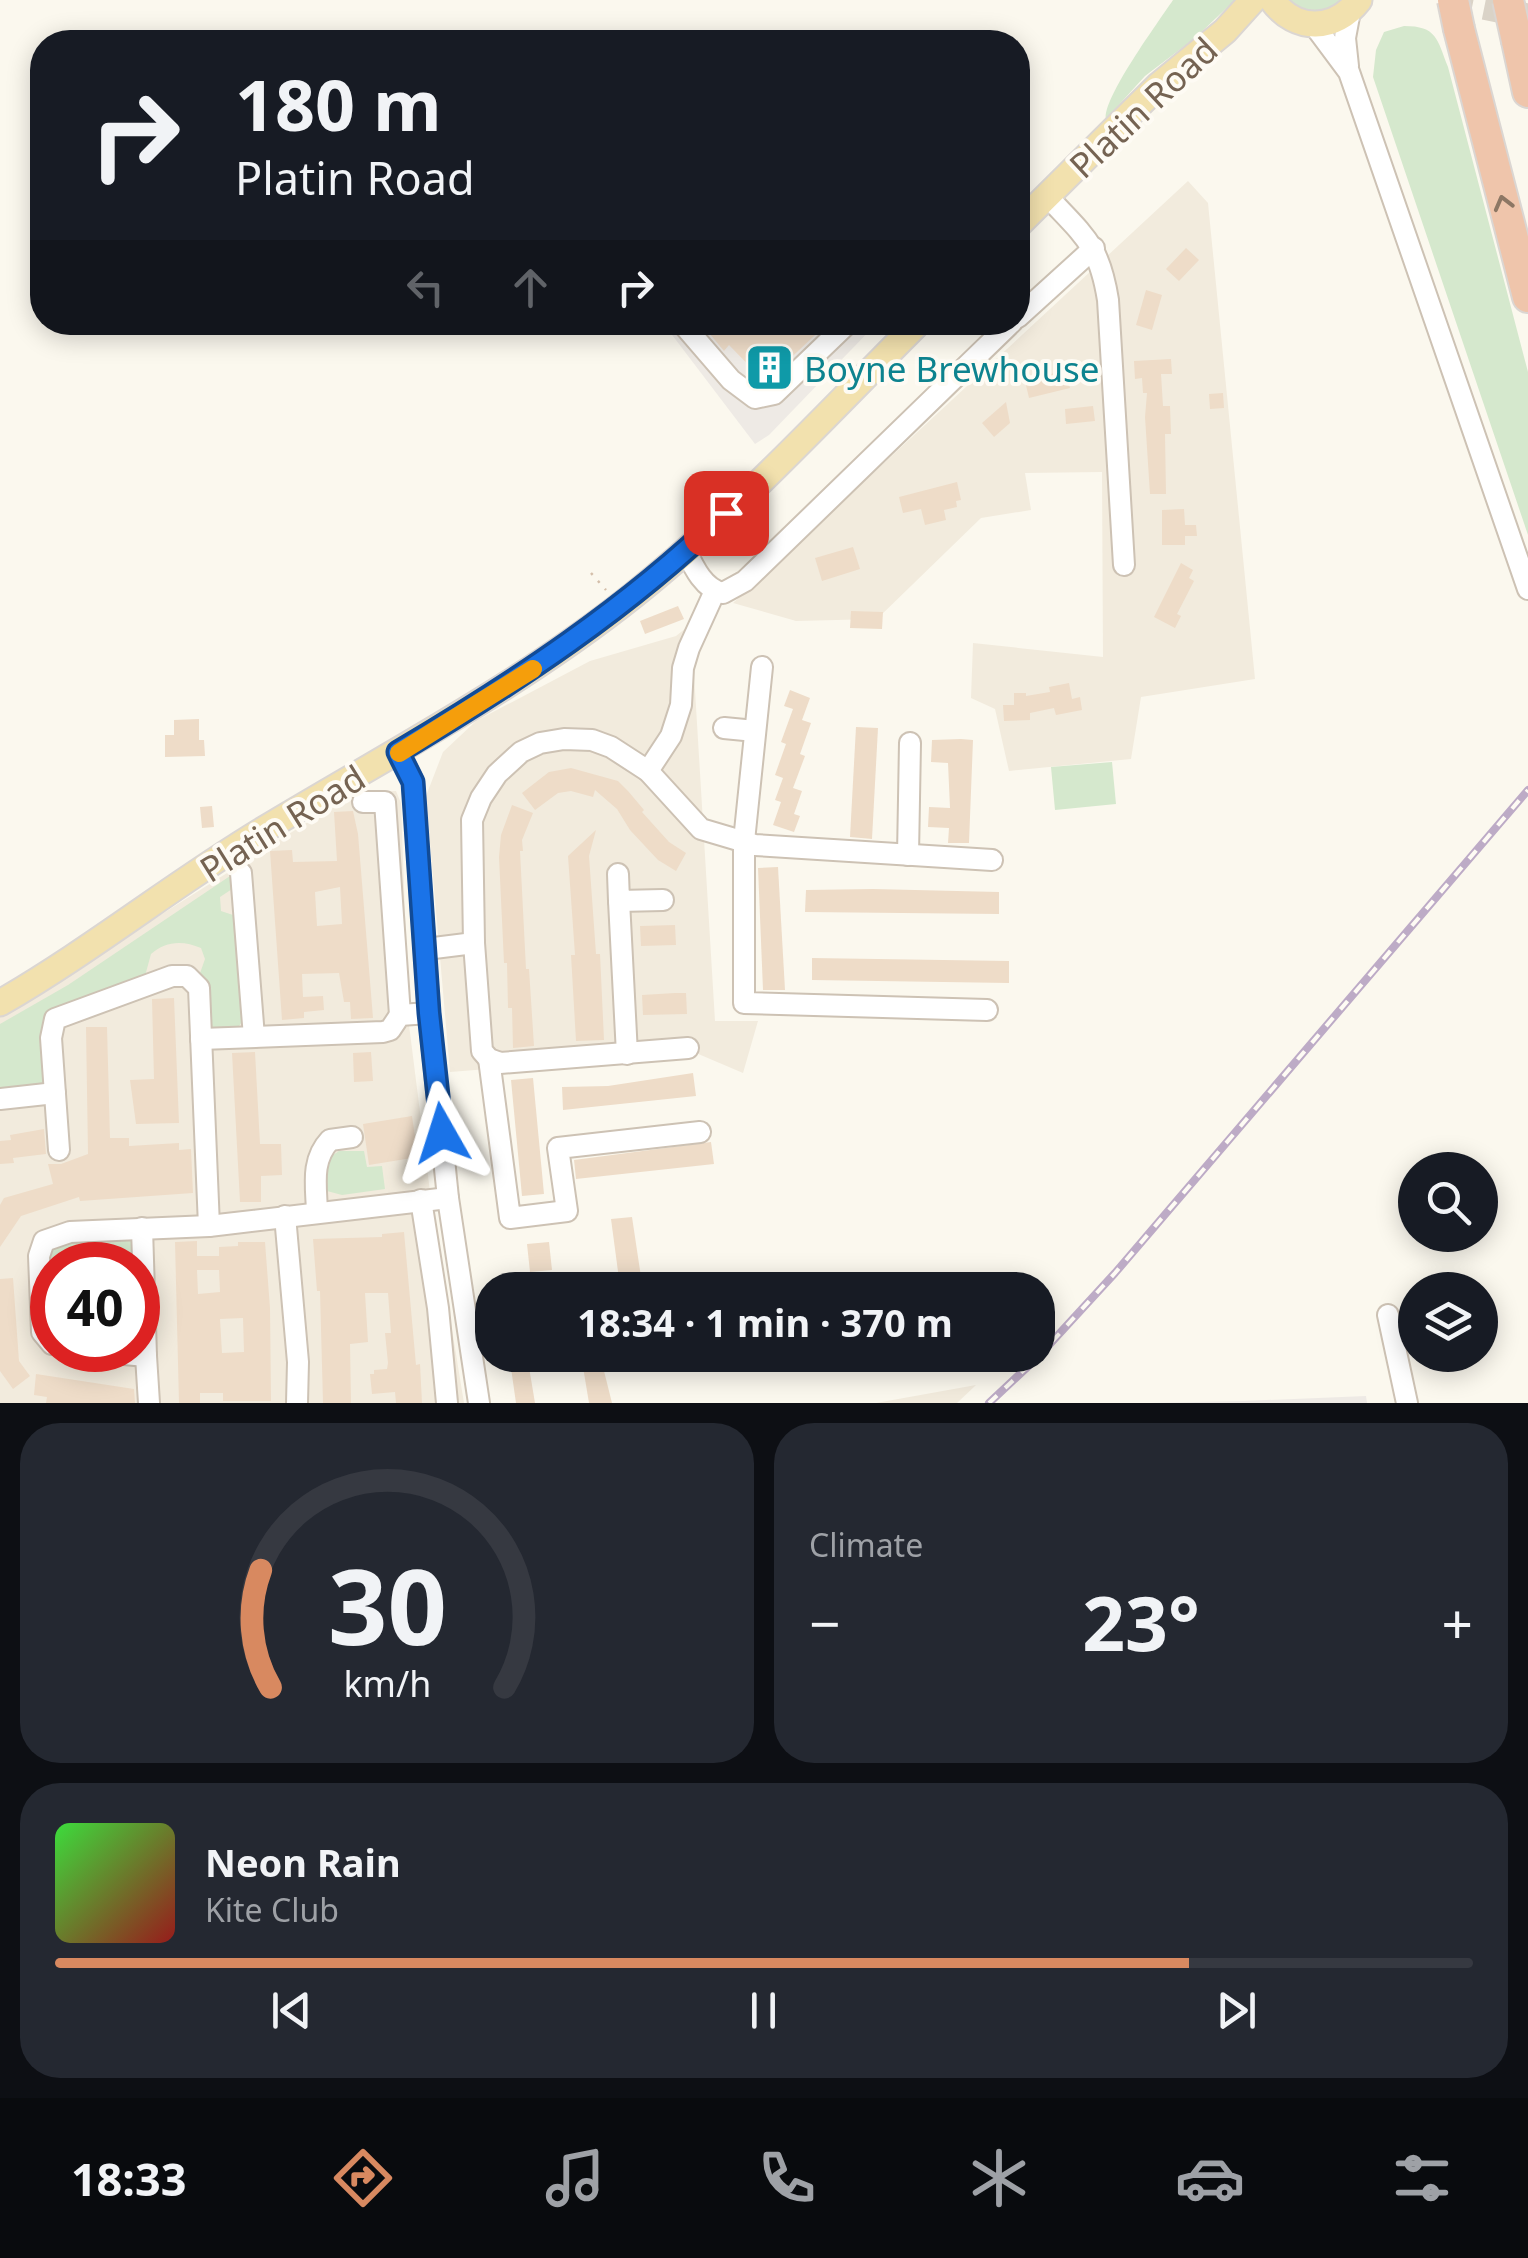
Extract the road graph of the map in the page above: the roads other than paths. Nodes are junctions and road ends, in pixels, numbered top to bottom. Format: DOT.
graph roads {
  1 [pos="1253,0"];
  2 [pos="1272,0"];
  3 [pos="1508,0"];
  4 [pos="1354,6"];
  5 [pos="1456,14"];
  6 [pos="1304,22"];
  7 [pos="1225,31"];
  8 [pos="1349,72"];
  9 [pos="1528,92"];
  10 [pos="1047,196"];
  11 [pos="1030,214"];
  12 [pos="1094,248"];
  13 [pos="1528,297"];
  14 [pos="1030,306"];
  15 [pos="692,335"];
  16 [pos="835,335"];
  17 [pos="907,335"];
  18 [pos="999,335"];
  19 [pos="686,551"];
  20 [pos="1124,565"];
  21 [pos="1528,590"];
  22 [pos="714,591"];
  23 [pos="762,666"];
  24 [pos="724,728"];
  25 [pos="755,731"];
  26 [pos="910,743"];
  27 [pos="398,752"];
  28 [pos="648,771"];
  29 [pos="363,802"];
  30 [pos="744,842"];
  31 [pos="908,855"];
  32 [pos="992,860"];
  33 [pos="241,874"];
  34 [pos="618,874"];
  35 [pos="662,900"];
  36 [pos="619,901"];
  37 [pos="474,943"];
  38 [pos="426,949"];
  39 [pos="0,1003"];
  40 [pos="987,1010"];
  41 [pos="429,1013"];
  42 [pos="400,1014"];
  43 [pos="254,1037"];
  44 [pos="201,1039"];
  45 [pos="688,1048"];
  46 [pos="628,1054"];
  47 [pos="489,1060"];
  48 [pos="55,1093"];
  49 [pos="0,1099"];
  50 [pos="700,1132"];
  51 [pos="352,1137"];
  52 [pos="59,1150"];
  53 [pos="448,1198"];
  54 [pos="421,1200"];
  55 [pos="317,1211"];
  56 [pos="285,1216"];
  57 [pos="210,1226"];
  58 [pos="142,1228"];
  59 [pos="43,1242"];
  60 [pos="142,1242"];
  61 [pos="1388,1315"];
  62 [pos="147,1372"];
  63 [pos="148,1403"];
  64 [pos="298,1403"];
  65 [pos="447,1403"];
  66 [pos="479,1403"];
  67 [pos="1407,1403"];
  1 -- 7 [label="main road, Platin Road"];
  2 -- 6 [label="main road"];
  3 -- 9 [label="highway, bridge"];
  4 -- 6 [label="main road, Platin Road"];
  4 -- 8 [label="street"];
  13 -- 5 [label="highway, one-way"];
  6 -- 7 [label="main road, Platin Road"];
  6 -- 8 [label="street"];
  7 -- 10 [label="main road, Platin Road"];
  8 -- 21 [label="street"];
  10 -- 11 [label="main road, Platin Road"];
  10 -- 12 [label="street"];
  12 -- 14 [label="street"];
  12 -- 20 [label="street"];
  15 -- 16 [label="street"];
  17 -- 19 [label="main road, Platin Road"];
  18 -- 22 [label="street"];
  19 -- 22 [label="street"];
  19 -- 27 [label="main road, Platin Road"];
  22 -- 28 [label="street"];
  23 -- 25 [label="street"];
  24 -- 25 [label="street"];
  25 -- 30 [label="street"];
  26 -- 31 [label="street"];
  27 -- 38 [label="street"];
  27 -- 39 [label="main road, Platin Road"];
  28 -- 30 [label="street"];
  28 -- 37 [label="street"];
  29 -- 42 [label="street"];
  30 -- 31 [label="street"];
  30 -- 40 [label="street"];
  31 -- 32 [label="street"];
  33 -- 43 [label="street"];
  34 -- 36 [label="street"];
  35 -- 36 [label="street"];
  36 -- 46 [label="street"];
  37 -- 38 [label="street"];
  37 -- 47 [label="street"];
  38 -- 41 [label="street"];
  41 -- 42 [label="street"];
  41 -- 53 [label="street"];
  42 -- 43 [label="street"];
  43 -- 44 [label="street"];
  44 -- 48 [label="street"];
  44 -- 57 [label="street"];
  45 -- 46 [label="street"];
  46 -- 47 [label="street"];
  47 -- 50 [label="street"];
  48 -- 49 [label="street"];
  48 -- 52 [label="street"];
  51 -- 55 [label="street"];
  53 -- 54 [label="street"];
  53 -- 66 [label="street"];
  54 -- 55 [label="street"];
  54 -- 65 [label="street"];
  55 -- 56 [label="street"];
  56 -- 57 [label="street"];
  56 -- 64 [label="street"];
  57 -- 58 [label="street"];
  58 -- 59 [label="street"];
  58 -- 60 [label="street"];
  61 -- 67 [label="street"];
  62 -- 63 [label="street"];
}
